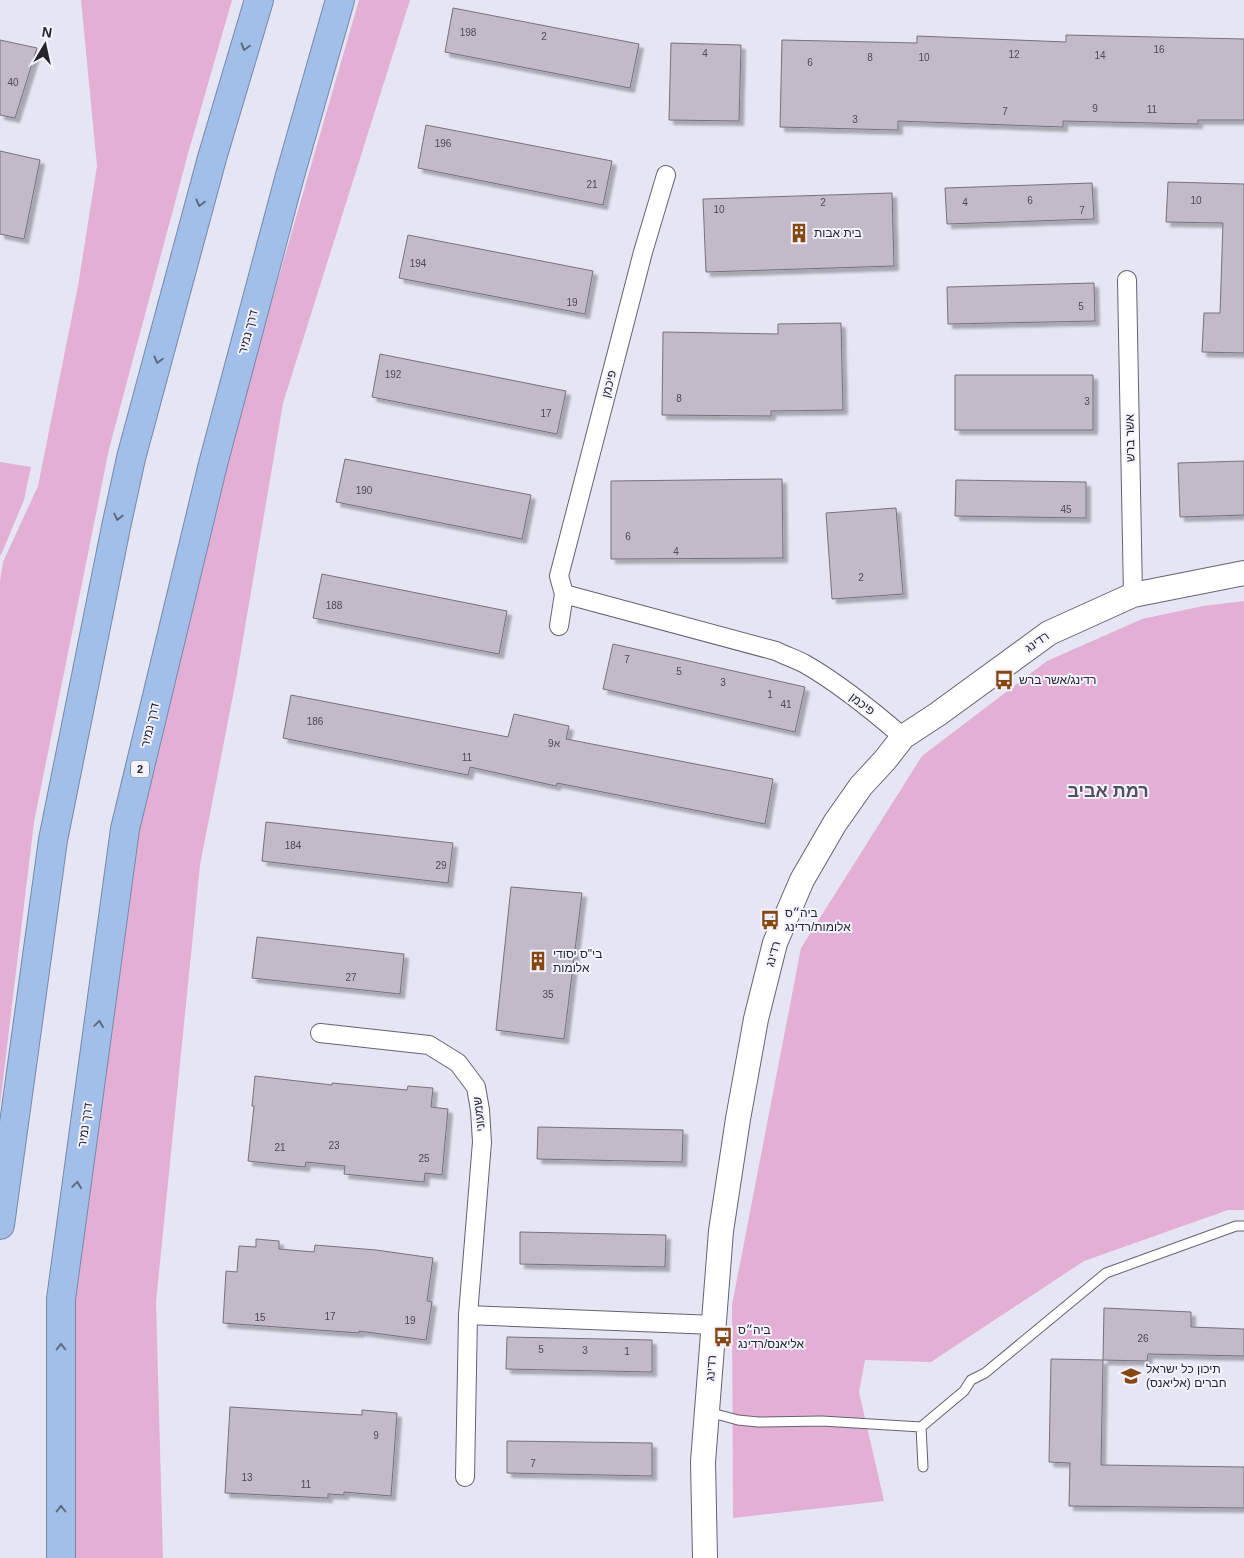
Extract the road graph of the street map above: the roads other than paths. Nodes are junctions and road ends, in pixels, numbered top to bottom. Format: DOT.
graph roads {
  1 [pos="259,0"];
  2 [pos="340,0"];
  3 [pos="666,175"];
  4 [pos="1127,280"];
  5 [pos="1244,573"];
  6 [pos="564,594"];
  7 [pos="1133,595"];
  8 [pos="559,626"];
  9 [pos="903,737"];
  10 [pos="320,1033"];
  11 [pos="0,1225"];
  12 [pos="1244,1226"];
  13 [pos="468,1315"];
  14 [pos="714,1325"];
  15 [pos="708,1412"];
  16 [pos="920,1427"];
  17 [pos="923,1467"];
  18 [pos="465,1476"];
  19 [pos="61,1558"];
  20 [pos="705,1558"];
  1 -- 11 [label="highway, one-way"];
  19 -- 2 [label="highway, דרך נמיר / 2, one-way"];
  3 -- 6 [label="street, פיכמן"];
  4 -- 7 [label="street, אשר ברש"];
  5 -- 7 [label="street, רדינג"];
  6 -- 8 [label="street, פיכמן"];
  6 -- 9 [label="street, פיכמן"];
  7 -- 9 [label="street, רדינג"];
  9 -- 14 [label="street, רדינג"];
  10 -- 13 [label="street, שמעוני"];
  12 -- 16 [label="lane"];
  13 -- 14 [label="street"];
  13 -- 18 [label="street, שמעוני"];
  14 -- 15 [label="street, רדינג"];
  15 -- 16 [label="lane"];
  15 -- 20 [label="street, רדינג"];
  16 -- 17 [label="lane"];
}
